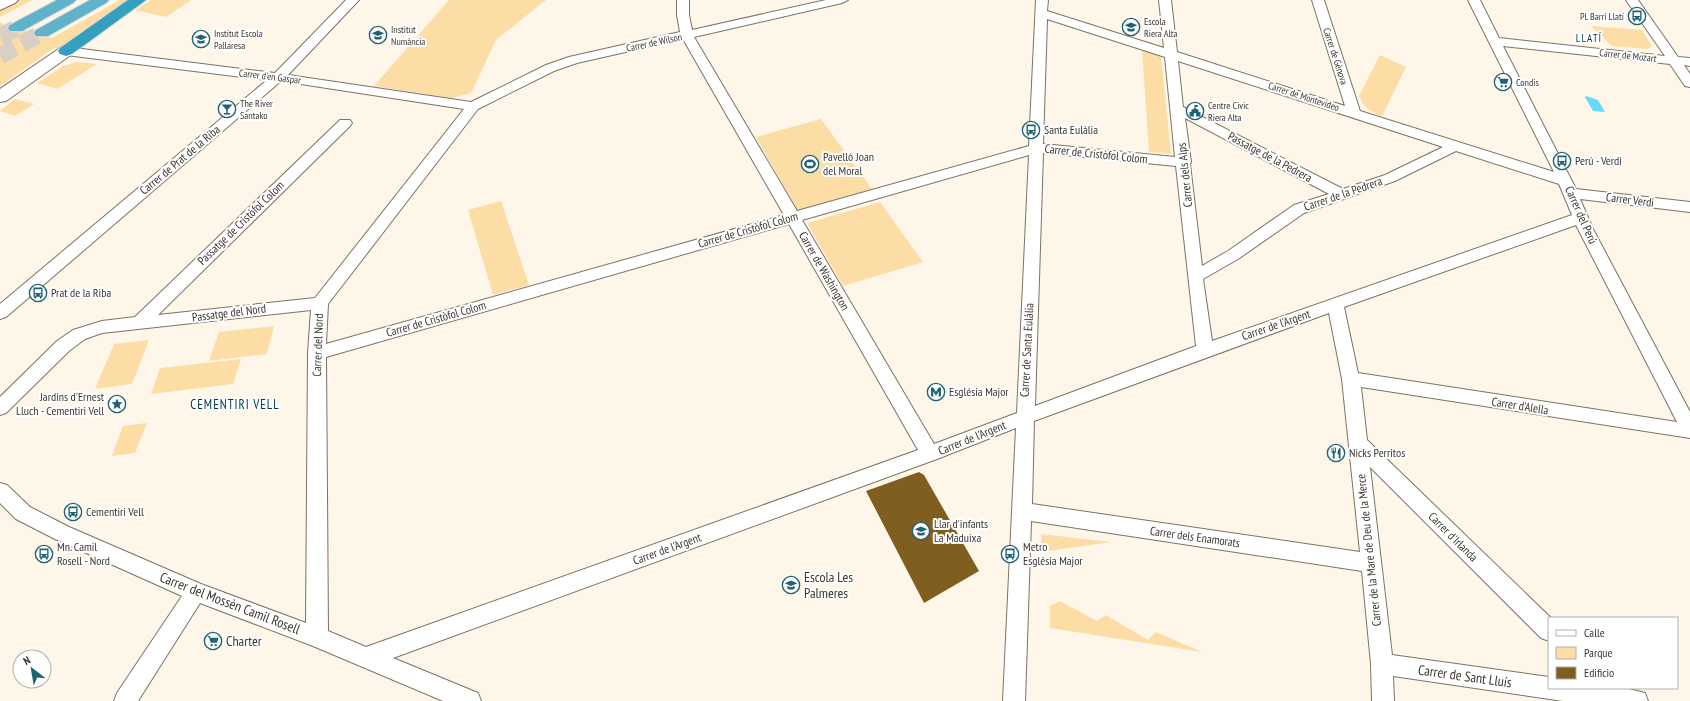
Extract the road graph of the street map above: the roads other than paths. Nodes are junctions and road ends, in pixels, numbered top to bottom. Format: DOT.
graph roads {
  1 [pos="10,0"];
  2 [pos="68,0"];
  3 [pos="101,0"];
  4 [pos="138,0"];
  5 [pos="353,0"];
  6 [pos="683,0"];
  7 [pos="775,0"];
  8 [pos="842,0"];
  9 [pos="1165,0"];
  10 [pos="1318,0"];
  11 [pos="1474,0"];
  12 [pos="1632,0"];
  13 [pos="0,5"];
  14 [pos="1041,6"];
  15 [pos="777,14"];
  16 [pos="16,28"];
  17 [pos="42,33"];
  18 [pos="687,35"];
  19 [pos="1494,41"];
  20 [pos="66,51"];
  21 [pos="1172,54"];
  22 [pos="1674,60"];
  23 [pos="1690,62"];
  24 [pos="278,76"];
  25 [pos="1690,83"];
  26 [pos="0,97"];
  27 [pos="473,106"];
  28 [pos="1177,109"];
  29 [pos="1354,112"];
  30 [pos="345,123"];
  31 [pos="1455,146"];
  32 [pos="1037,148"];
  33 [pos="1184,162"];
  34 [pos="1567,187"];
  35 [pos="1341,194"];
  36 [pos="1690,207"];
  37 [pos="794,217"];
  38 [pos="1580,218"];
  39 [pos="1195,277"];
  40 [pos="320,303"];
  41 [pos="1335,304"];
  42 [pos="0,313"];
  43 [pos="138,324"];
  44 [pos="1205,350"];
  45 [pos="317,353"];
  46 [pos="1351,379"];
  47 [pos="0,408"];
  48 [pos="1024,417"];
  49 [pos="1690,430"];
  50 [pos="1357,442"];
  51 [pos="930,454"];
  52 [pos="0,491"];
  53 [pos="1021,511"];
  54 [pos="1370,562"];
  55 [pos="196,592"];
  56 [pos="1548,630"];
  57 [pos="317,637"];
  58 [pos="364,658"];
  59 [pos="1382,664"];
  60 [pos="1548,688"];
  61 [pos="1558,689"];
  62 [pos="1620,697"];
  63 [pos="125,701"];
  64 [pos="470,701"];
  65 [pos="1014,701"];
  66 [pos="1383,701"];
  1 -- 13 [label="street"];
  2 -- 16 [label="highway"];
  3 -- 17 [label="highway"];
  4 -- 20 [label="highway"];
  5 -- 24 [label="street, Carrer de Prat de la Riba"];
  6 -- 18 [label="street, Carrer de Washington"];
  7 -- 15 [label="street"];
  8 -- 15 [label="street, Carrer de Wilson"];
  9 -- 21 [label="street, Carrer dels Alps"];
  10 -- 29 [label="street, Carrer de Gènova"];
  11 -- 19 [label="street, Carrer del Perú"];
  12 -- 22 [label="street"];
  14 -- 21 [label="street, Carrer de Montevideo"];
  14 -- 32 [label="street, Carrer de Santa Eulália"];
  15 -- 18 [label="street, Carrer de Wilson"];
  18 -- 27 [label="street, Carrer de Wilson"];
  18 -- 37 [label="street, Carrer de Washington"];
  19 -- 22 [label="street, Carrer de Mozart"];
  19 -- 34 [label="street, Carrer del Perú"];
  20 -- 24 [label="street, Carrer d'en Gaspar"];
  20 -- 26 [label="street"];
  21 -- 28 [label="street, Carrer dels Alps"];
  21 -- 29 [label="street, Carrer de Montevideo"];
  22 -- 23 [label="street, Carrer de Mozart"];
  22 -- 25 [label="street"];
  24 -- 27 [label="street, Carrer d'en Gaspar"];
  24 -- 42 [label="street, Carrer de Prat de la Riba"];
  27 -- 40 [label="street, Carrer del Nord"];
  28 -- 33 [label="street, Carrer dels Alps"];
  28 -- 35 [label="street, Passatge de la Pedrera"];
  29 -- 31 [label="street, Carrer de Montevideo"];
  30 -- 43 [label="street, Passatge de Cristòfol Colom"];
  31 -- 34 [label="street, Carrer de Montevideo"];
  31 -- 35 [label="street, Carrer de la Pedrera"];
  32 -- 33 [label="street, Carrer de Cristòfol Colom"];
  32 -- 37 [label="street, Carrer de Cristòfol Colom"];
  32 -- 48 [label="street, Carrer de Santa Eulália"];
  33 -- 39 [label="street, Carrer dels Alps"];
  34 -- 36 [label="street, Carrer Verdi"];
  34 -- 38 [label="street, Carrer del Perú"];
  35 -- 39 [label="street, Carrer de la Pedrera"];
  37 -- 45 [label="street, Carrer de Cristòfol Colom"];
  37 -- 51 [label="street, Carrer de Washington"];
  38 -- 41 [label="street, Carrer de l'Argent"];
  38 -- 49 [label="street, Carrer del Perú"];
  39 -- 44 [label="street, Carrer dels Alps"];
  40 -- 43 [label="street, Passatge del Nord"];
  40 -- 45 [label="street, Carrer del Nord"];
  41 -- 44 [label="street, Carrer de l'Argent"];
  41 -- 46 [label="street, Carrer de la Mare de Deu de la Merce"];
  43 -- 47 [label="street, Passatge del Nord"];
  44 -- 48 [label="street, Carrer de l'Argent"];
  45 -- 57 [label="street, Carrer del Nord"];
  46 -- 49 [label="street, Carrer d'Alella"];
  46 -- 50 [label="street, Carrer de la Mare de Deu de la Merce"];
  48 -- 51 [label="street, Carrer de l'Argent"];
  48 -- 53 [label="street, Carrer de Santa Eulália"];
  50 -- 54 [label="street, Carrer de la Mare de Deu de la Merce"];
  50 -- 56 [label="street, Carrer d'Irlanda"];
  51 -- 58 [label="street, Carrer de l'Argent"];
  52 -- 55 [label="street, Carrer del Mossèn Camil Rosell"];
  53 -- 54 [label="street, Carrer dels Enamorats"];
  53 -- 65 [label="street, Carrer de Santa Eulália"];
  54 -- 59 [label="street, Carrer de la Mare de Deu de la Merce"];
  55 -- 57 [label="street, Carrer del Mossèn Camil Rosell"];
  55 -- 63 [label="street"];
  57 -- 58 [label="street, Carrer del Mossèn Camil Rosell"];
  58 -- 64 [label="street, Carrer del Mossèn Camil Rosell"];
  59 -- 60 [label="street, Carrer de Sant Lluís"];
  59 -- 66 [label="street, Carrer de la Mare de Deu de la Merce"];
  61 -- 62 [label="street, Carrer de Sant Lluís"];
}
